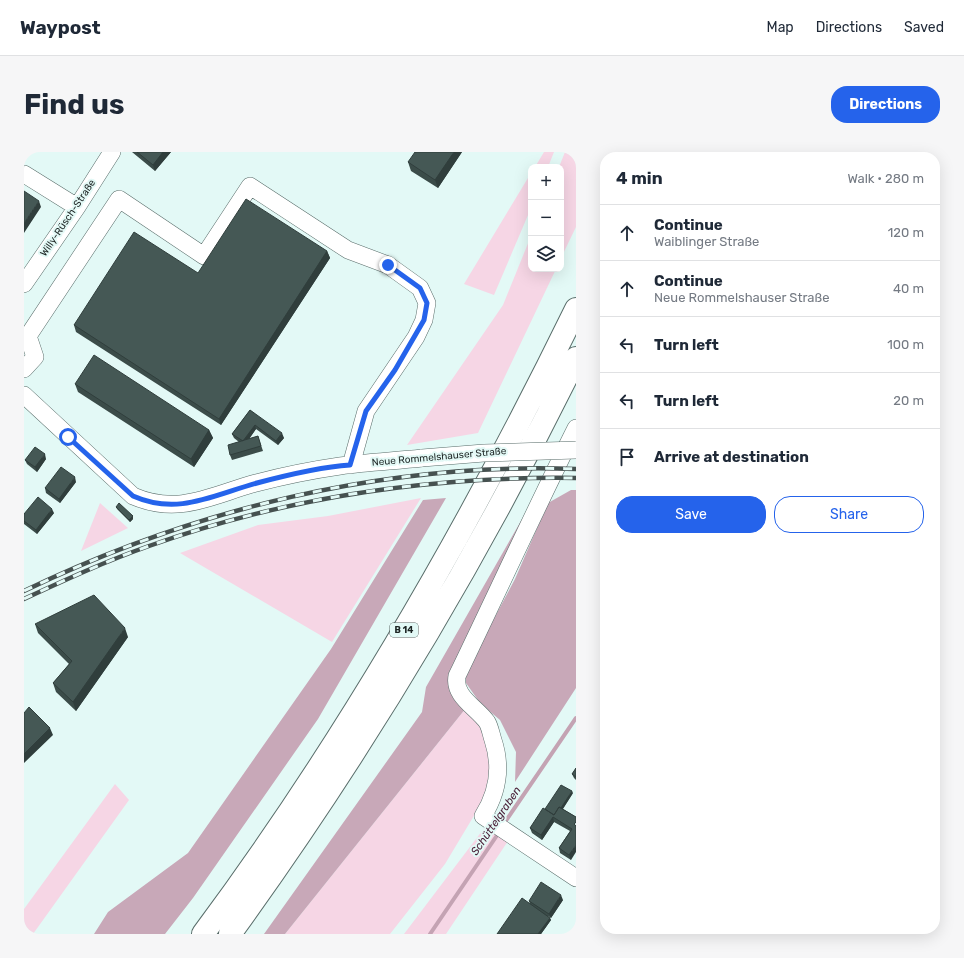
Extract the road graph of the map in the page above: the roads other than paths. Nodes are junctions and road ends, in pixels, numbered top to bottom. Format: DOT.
graph roads {
  1 [pos="112,152"];
  2 [pos="24,174"];
  3 [pos="77,207"];
  4 [pos="24,284"];
  5 [pos="576,309"];
  6 [pos="576,358"];
  7 [pos="24,369"];
  8 [pos="24,395"];
  9 [pos="576,428"];
  10 [pos="576,450"];
  11 [pos="350,465"];
  12 [pos="576,878"];
  13 [pos="203,934"];
  14 [pos="230,934"];
  1 -- 3 [label="street, Willy-Rüsch-Straße"];
  2 -- 3 [label="street"];
  3 -- 4 [label="street, Willy-Rüsch-Straße"];
  5 -- 13 [label="highway, B 14"];
  6 -- 14 [label="highway, B 14"];
  7 -- 11 [label="street"];
  8 -- 11 [label="street, Neue Rommelshauser Straße"];
  9 -- 12 [label="street"];
  10 -- 11 [label="street, Neue Rommelshauser Straße, bridge"];
}
